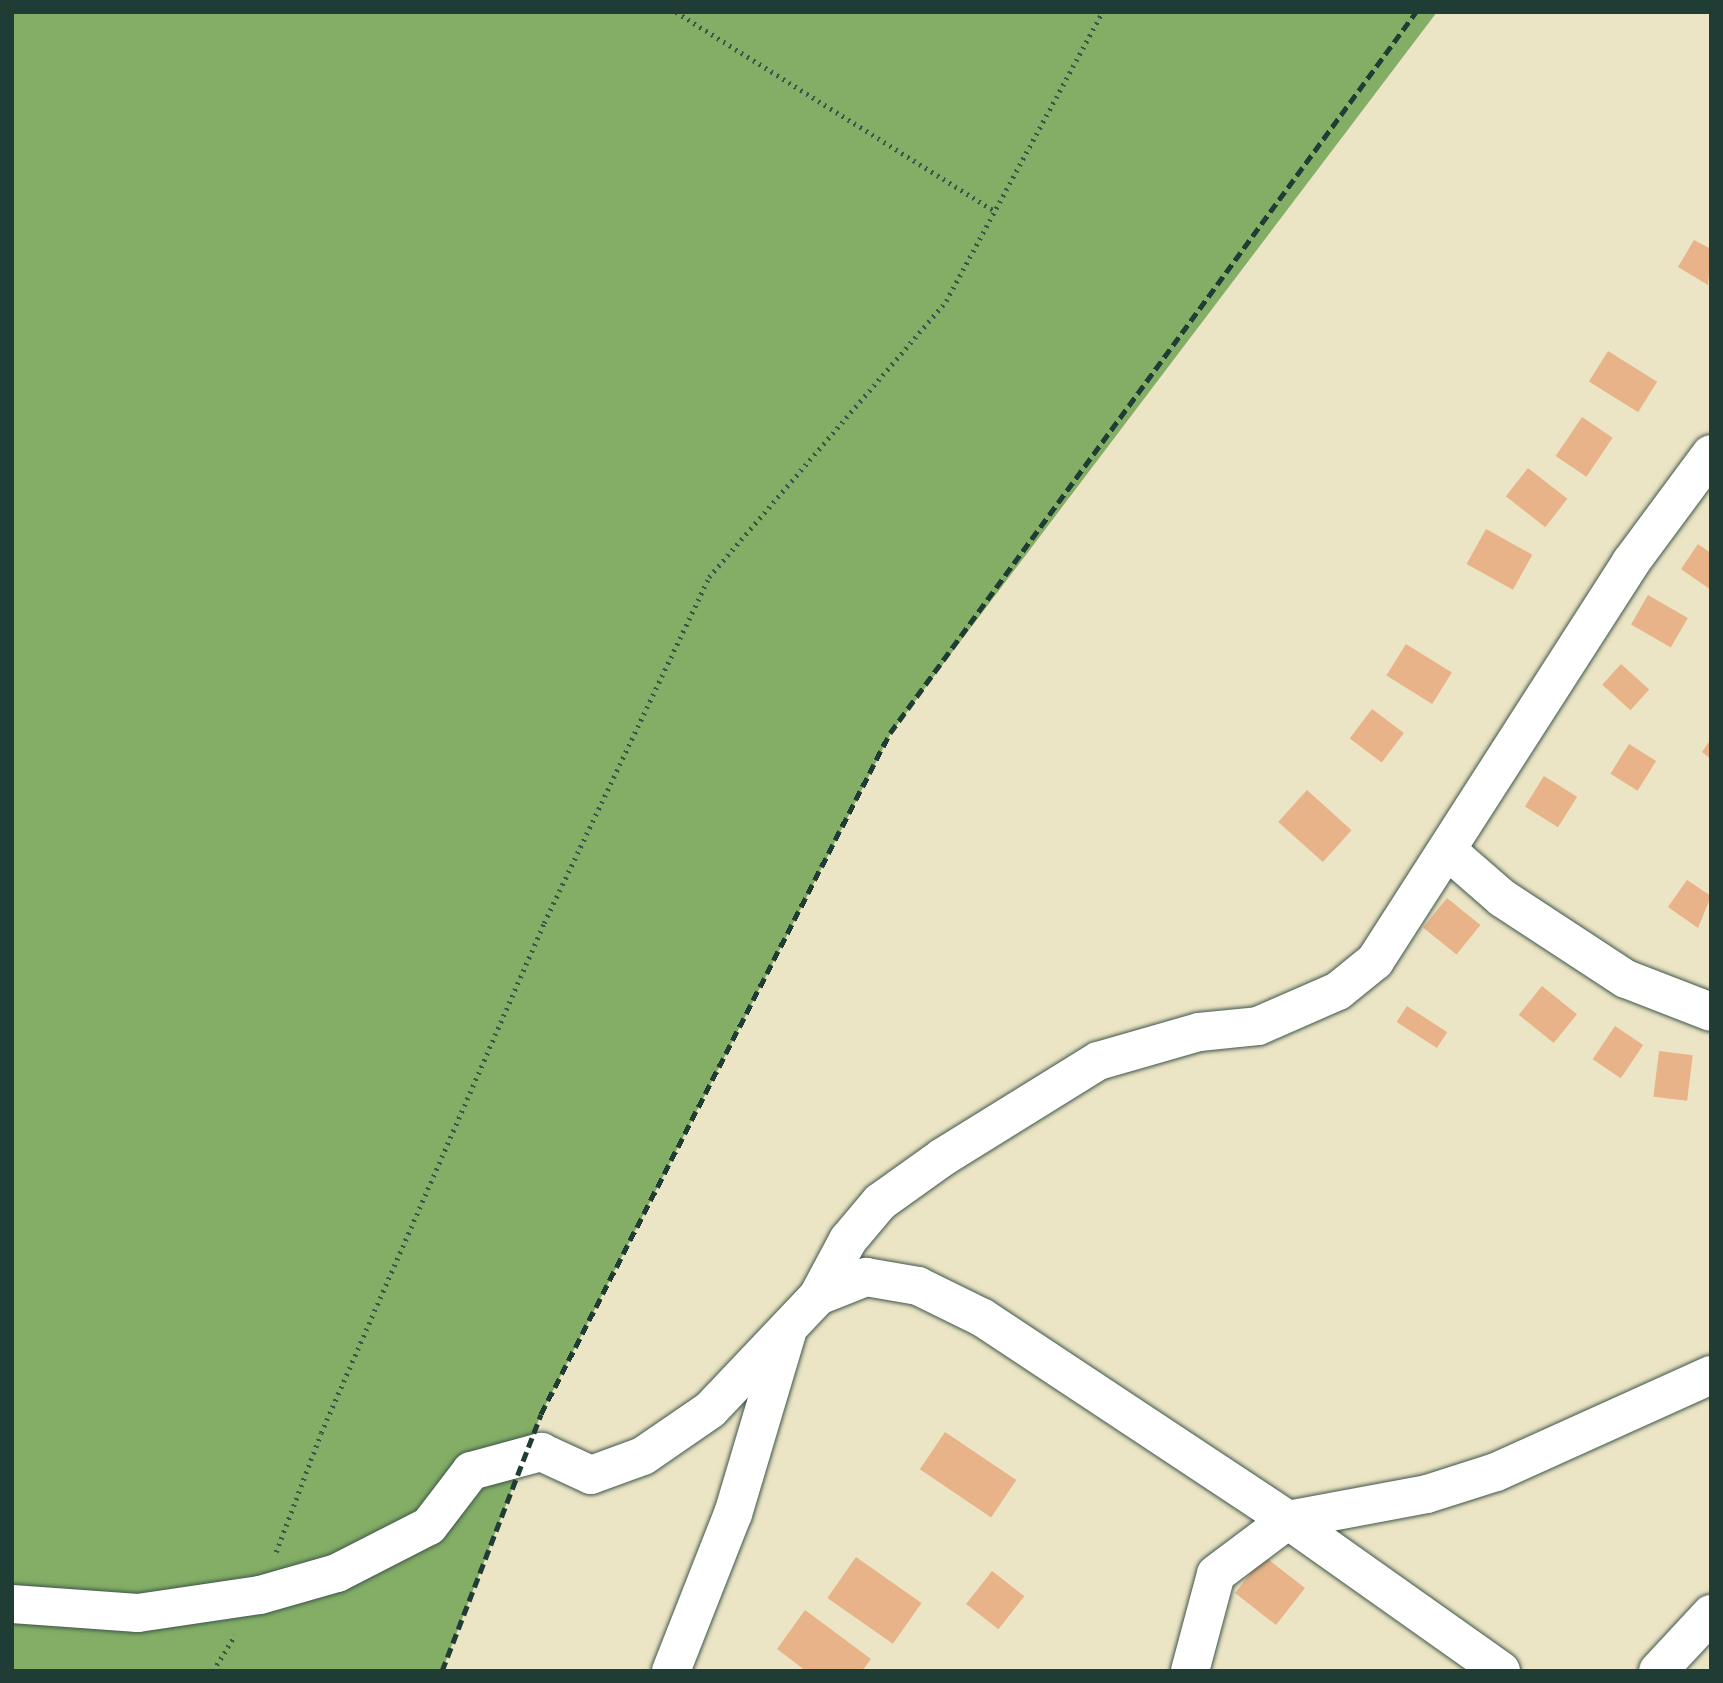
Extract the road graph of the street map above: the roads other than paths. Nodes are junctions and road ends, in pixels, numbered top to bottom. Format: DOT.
graph roads {
  1 [pos="1711,454"];
  2 [pos="1448,851"];
  3 [pos="1711,1012"];
  4 [pos="818,1296"];
  5 [pos="789,1328"];
  6 [pos="1711,1375"];
  7 [pos="1289,1520"];
  8 [pos="12,1604"];
  9 [pos="1711,1614"];
  10 [pos="671,1671"];
  11 [pos="1190,1671"];
  12 [pos="1502,1671"];
  13 [pos="1658,1671"];
  1 -- 2 [label="street"];
  2 -- 3 [label="street"];
  2 -- 4 [label="street"];
  4 -- 5 [label="street"];
  4 -- 7 [label="street"];
  5 -- 8 [label="street"];
  5 -- 10 [label="street"];
  6 -- 7 [label="street"];
  7 -- 11 [label="street"];
  7 -- 12 [label="street"];
  9 -- 13 [label="street"];
}
